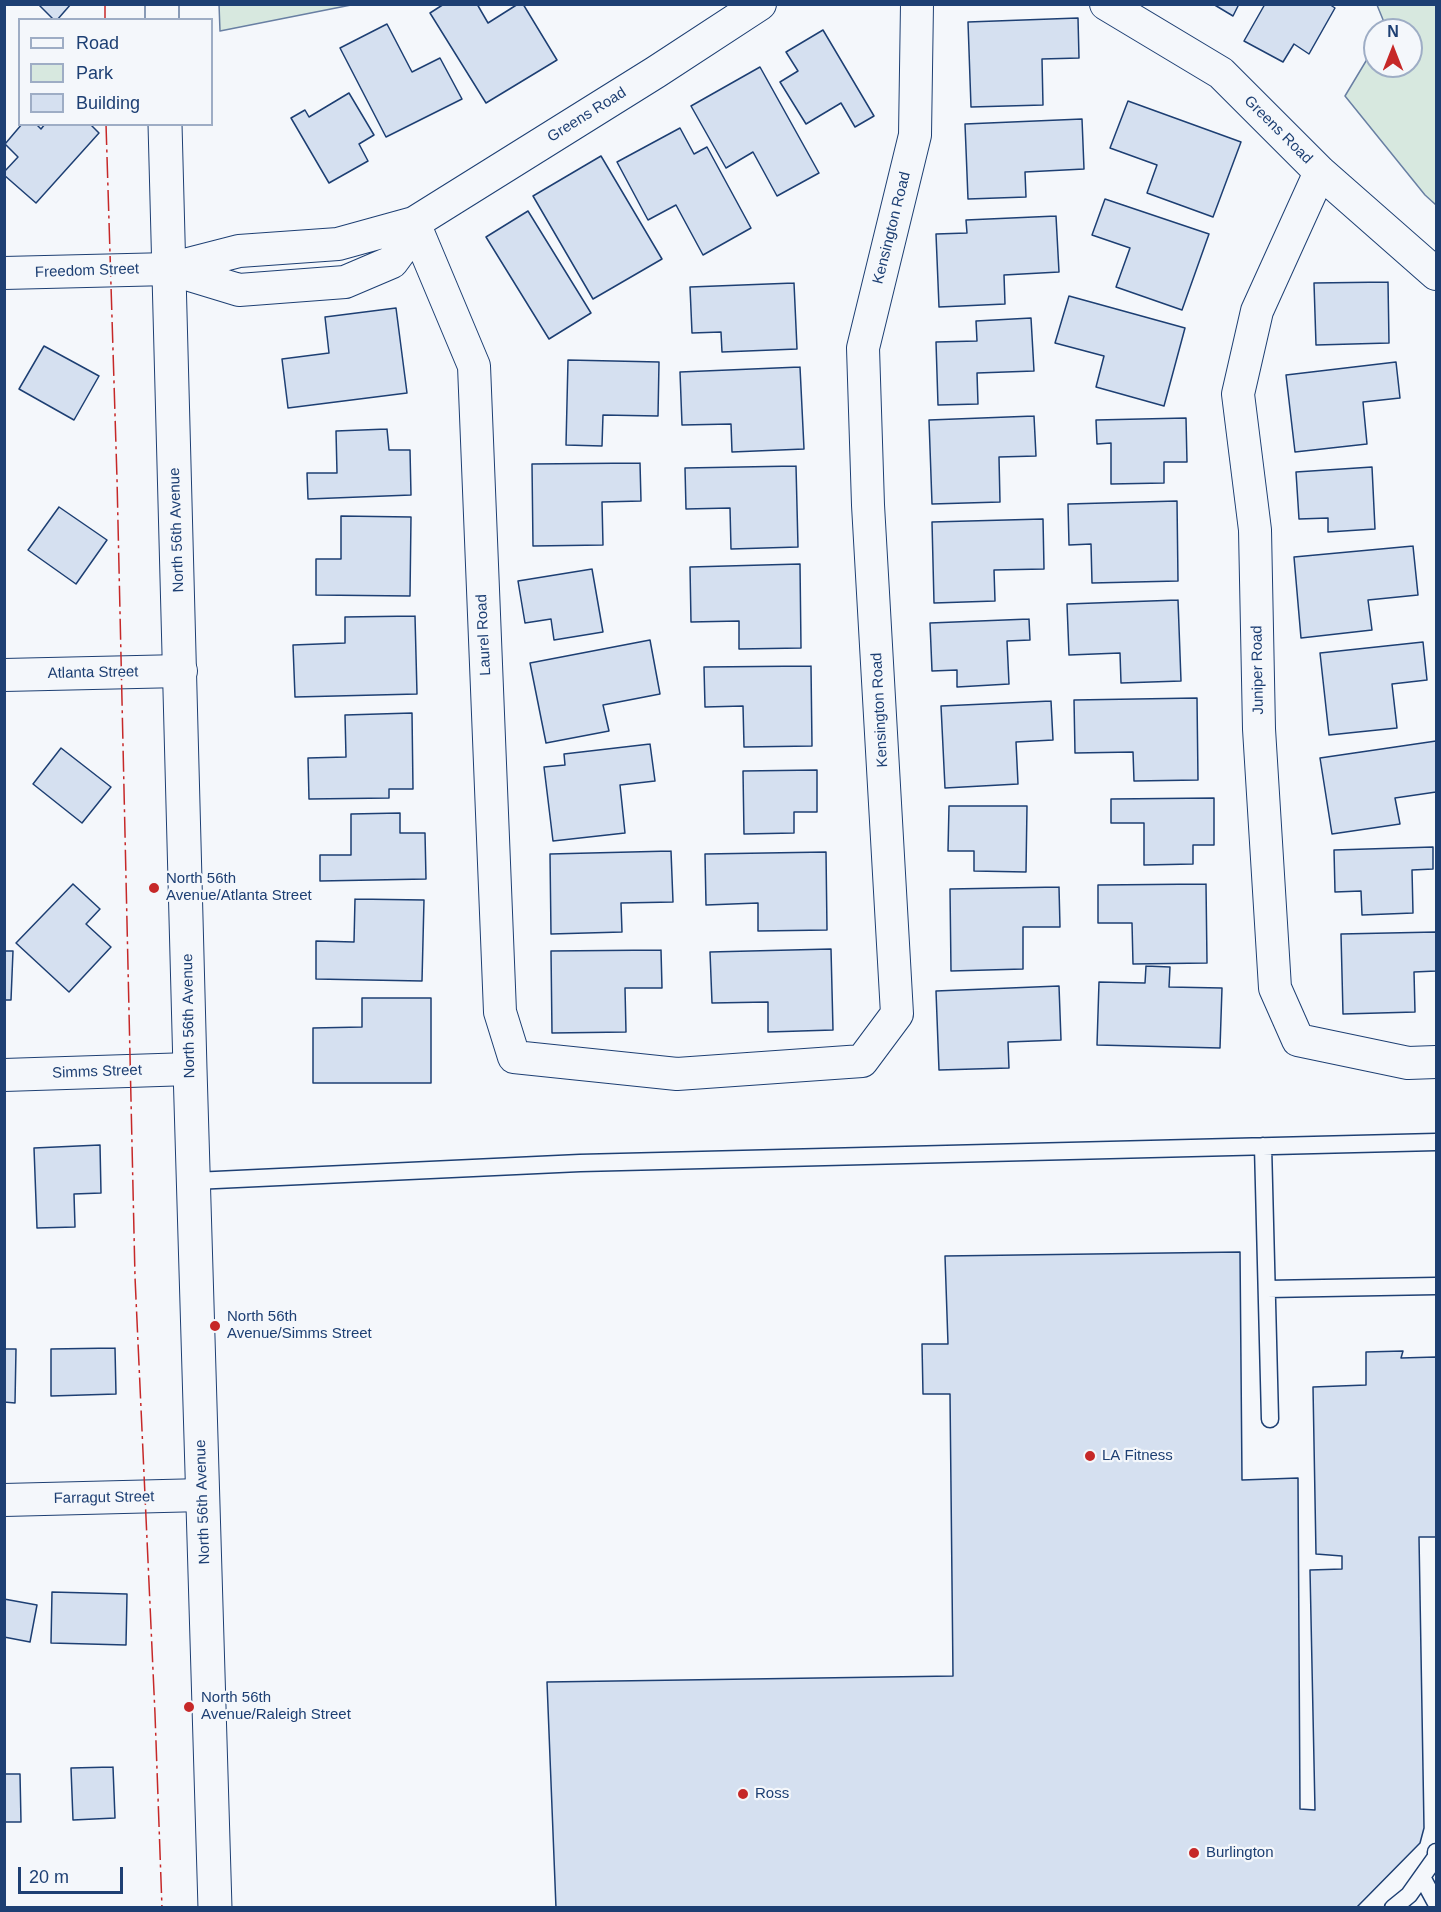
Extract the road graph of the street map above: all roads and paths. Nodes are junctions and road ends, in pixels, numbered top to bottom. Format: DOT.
graph roads {
  1 [pos="760,4"];
  2 [pos="917,4"];
  3 [pos="1106,4"];
  4 [pos="165,126"];
  5 [pos="1320,172"];
  6 [pos="414,223"];
  7 [pos="322,245"];
  8 [pos="170,269"];
  9 [pos="4,273"];
  10 [pos="1437,274"];
  11 [pos="325,283"];
  12 [pos="181,671"];
  13 [pos="4,675"];
  14 [pos="514,1057"];
  15 [pos="1437,1062"];
  16 [pos="190,1069"];
  17 [pos="4,1075"];
  18 [pos="1437,1142"];
  19 [pos="1263,1146"];
  20 [pos="194,1181"];
  21 [pos="1437,1286"];
  22 [pos="1267,1289"];
  23 [pos="1270,1419"];
  24 [pos="203,1496"];
  25 [pos="4,1500"];
  26 [pos="1437,1852"];
  27 [pos="1422,1877"];
  28 [pos="1437,1903"];
  29 [pos="215,1908"];
  30 [pos="1393,1908"];
  1 -- 6 [label="street, Greens Road"];
  2 -- 14 [label="street, Kensington Road"];
  3 -- 5 [label="street, Greens Road"];
  4 -- 8 [label="street, North 56th Avenue"];
  5 -- 10 [label="street, Greens Road"];
  5 -- 15 [label="street, Juniper Road"];
  6 -- 7 [label="street, Greens Road"];
  6 -- 11 [label="street"];
  6 -- 14 [label="street, Laurel Road"];
  7 -- 8 [label="street, Greens Road"];
  7 -- 11 [label="street"];
  8 -- 9 [label="street, Freedom Street"];
  8 -- 11 [label="street"];
  8 -- 12 [label="street, North 56th Avenue"];
  12 -- 13 [label="street, Atlanta Street"];
  12 -- 16 [label="street, North 56th Avenue"];
  16 -- 17 [label="street, Simms Street"];
  16 -- 20 [label="street, North 56th Avenue"];
  18 -- 19 [label="lane"];
  19 -- 20 [label="lane"];
  19 -- 22 [label="lane"];
  20 -- 24 [label="street, North 56th Avenue"];
  21 -- 22 [label="lane"];
  22 -- 23 [label="lane"];
  24 -- 25 [label="street, Farragut Street"];
  24 -- 29 [label="street, North 56th Avenue"];
  26 -- 27 [label="lane"];
  27 -- 28 [label="lane"];
  27 -- 30 [label="lane"];
}
